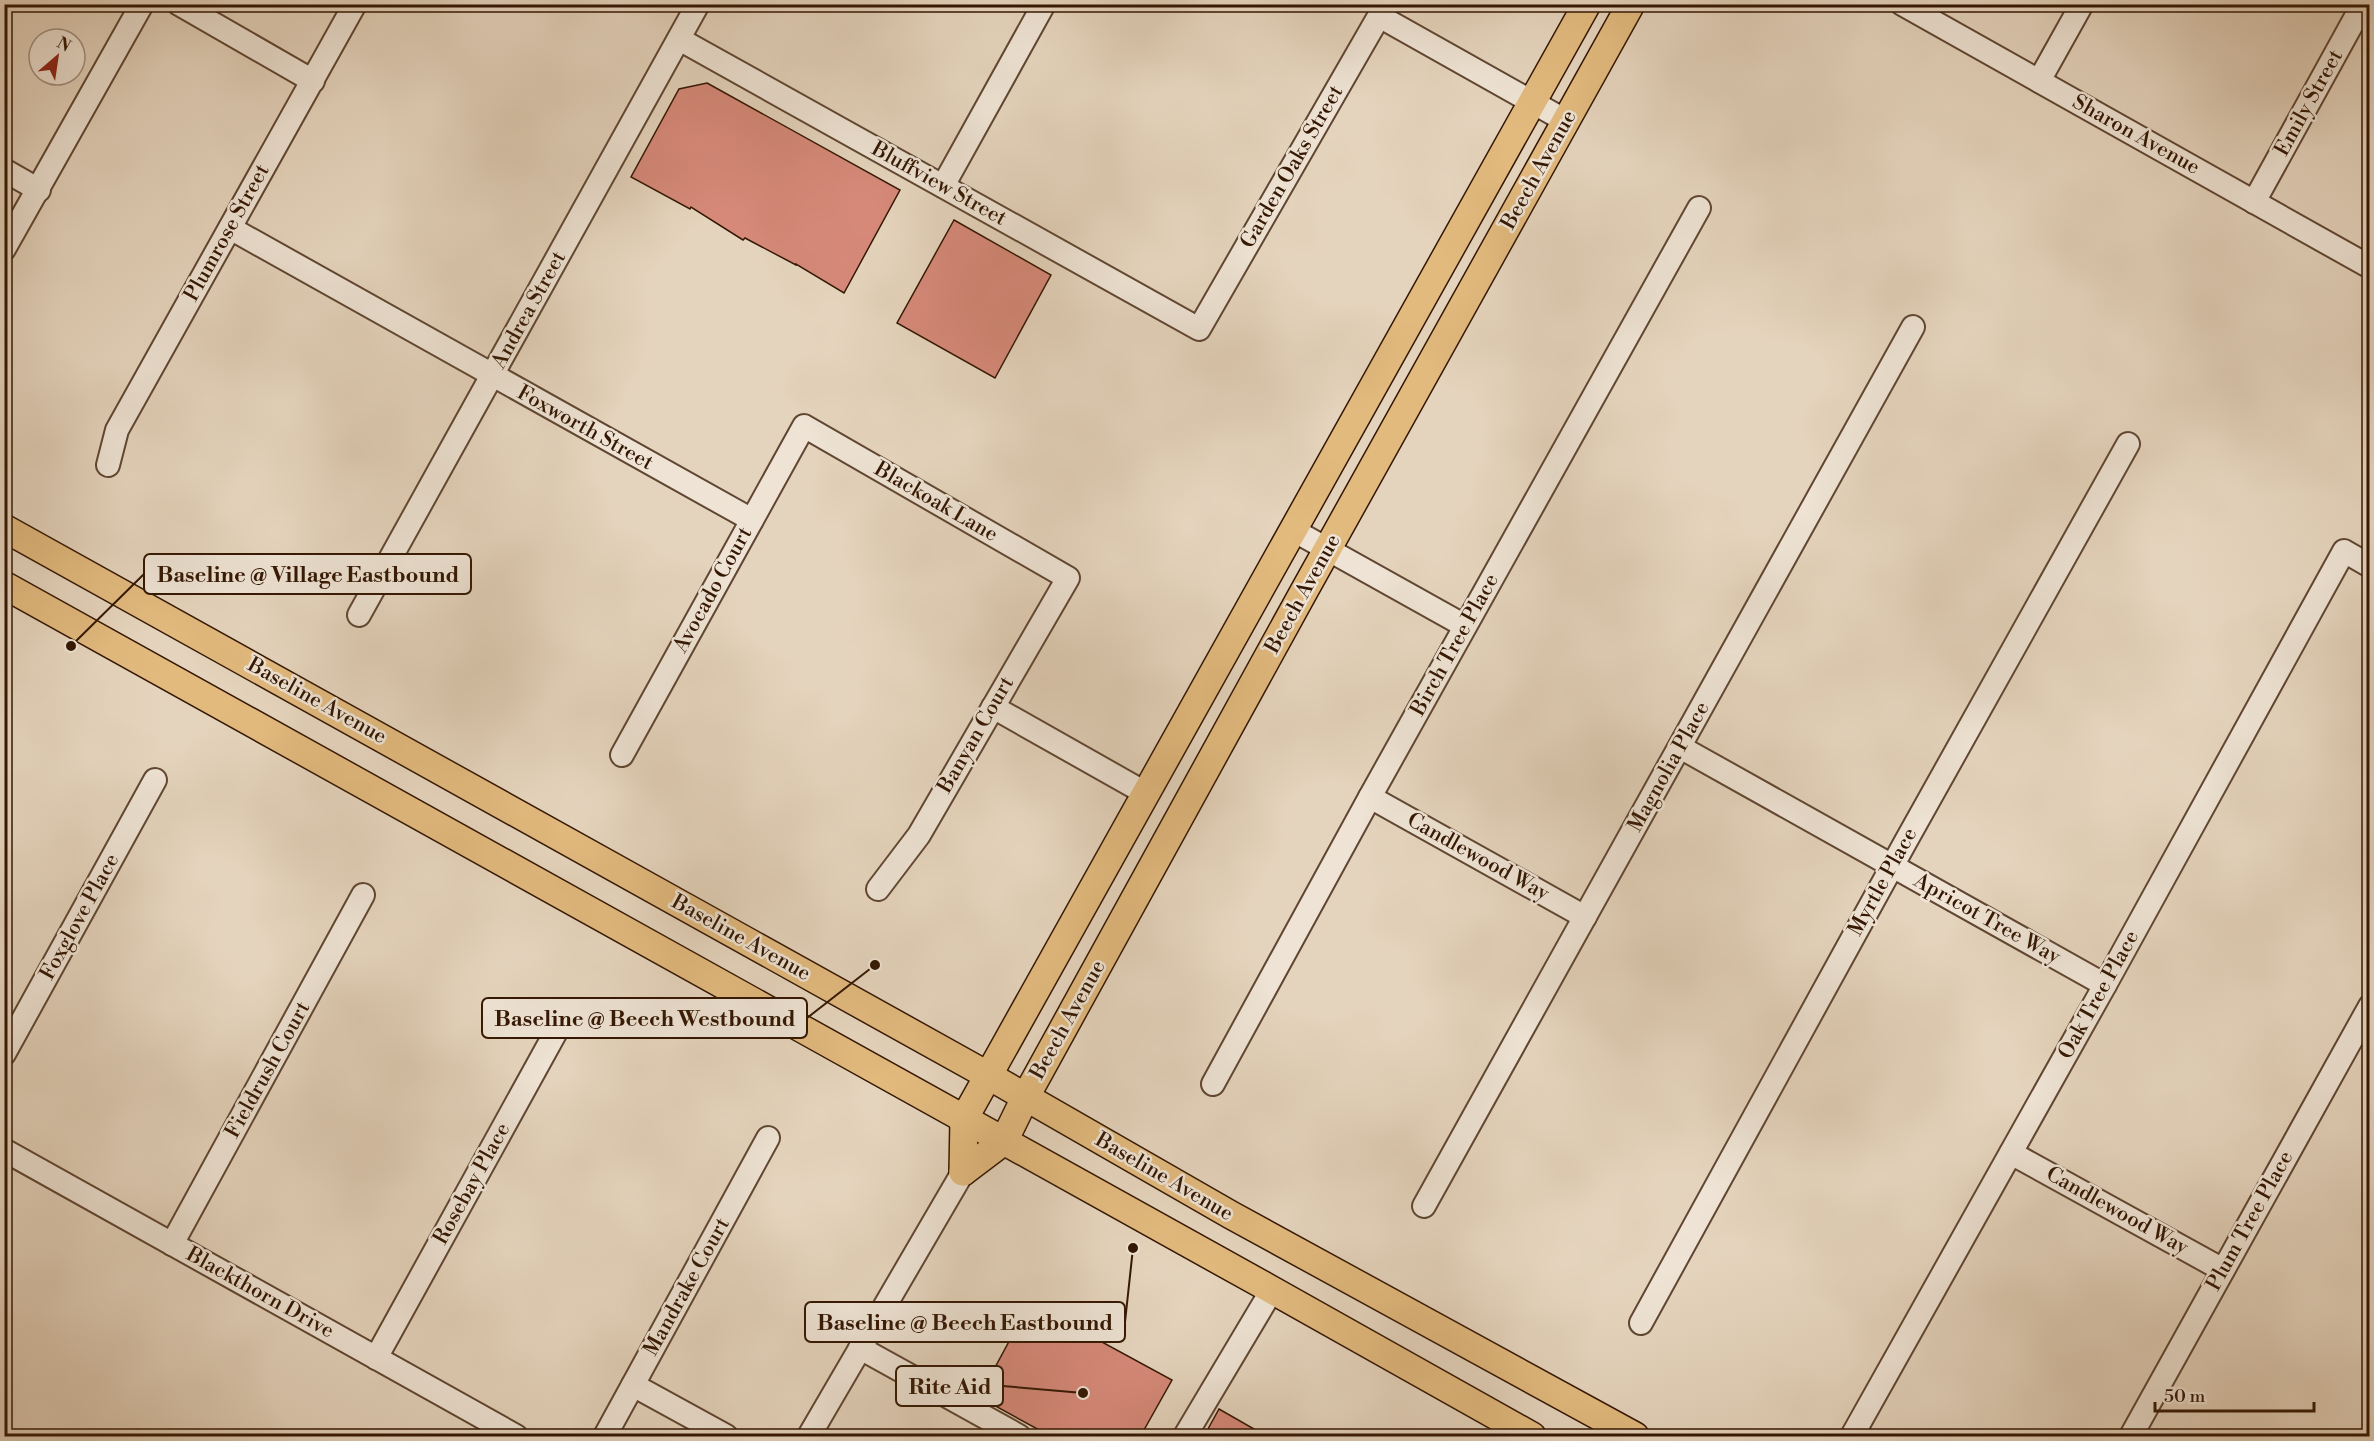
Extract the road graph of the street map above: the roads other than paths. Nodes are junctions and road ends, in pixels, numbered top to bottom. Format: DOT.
graph roads {
  1 [pos="142,4"];
  2 [pos="179,4"];
  3 [pos="355,4"];
  4 [pos="698,4"];
  5 [pos="1044,4"];
  6 [pos="1587,4"];
  7 [pos="1631,4"];
  8 [pos="1902,4"];
  9 [pos="2082,4"];
  10 [pos="2364,4"];
  11 [pos="1383,10"];
  12 [pos="679,39"];
  13 [pos="313,81"];
  14 [pos="2039,81"];
  15 [pos="1533,102"];
  16 [pos="1566,121"];
  17 [pos="4,170"];
  18 [pos="943,186"];
  19 [pos="39,189"];
  20 [pos="2254,202"];
  21 [pos="1699,208"];
  22 [pos="230,228"];
  23 [pos="4,249"];
  24 [pos="2370,267"];
  25 [pos="1913,327"];
  26 [pos="1199,329"];
  27 [pos="492,377"];
  28 [pos="804,426"];
  29 [pos="2128,444"];
  30 [pos="108,465"];
  31 [pos="752,520"];
  32 [pos="4,528"];
  33 [pos="1293,530"];
  34 [pos="1328,549"];
  35 [pos="2370,566"];
  36 [pos="1068,578"];
  37 [pos="4,585"];
  38 [pos="359,615"];
  39 [pos="1465,626"];
  40 [pos="993,707"];
  41 [pos="1680,747"];
  42 [pos="622,755"];
  43 [pos="155,780"];
  44 [pos="1147,794"];
  45 [pos="1370,797"];
  46 [pos="1891,867"];
  47 [pos="878,889"];
  48 [pos="363,895"];
  49 [pos="1585,917"];
  50 [pos="2105,985"];
  51 [pos="2370,1006"];
  52 [pos="568,1010"];
  53 [pos="4,1054"];
  54 [pos="989,1076"];
  55 [pos="1213,1084"];
  56 [pos="1026,1098"];
  57 [pos="964,1119"];
  58 [pos="768,1138"];
  59 [pos="1004,1141"];
  60 [pos="4,1150"];
  61 [pos="2011,1153"];
  62 [pos="963,1172"];
  63 [pos="1424,1206"];
  64 [pos="172,1244"];
  65 [pos="2223,1270"];
  66 [pos="1272,1290"];
  67 [pos="1641,1323"];
  68 [pos="860,1348"];
  69 [pos="376,1358"];
  70 [pos="633,1385"];
  71 [pos="1518,1433"];
  72 [pos="516,1437"];
  73 [pos="605,1437"];
  74 [pos="726,1437"];
  75 [pos="809,1437"];
  76 [pos="1019,1437"];
  77 [pos="1185,1437"];
  78 [pos="1635,1437"];
  79 [pos="1852,1437"];
  80 [pos="2131,1437"];
  1 -- 19 [label="street"];
  2 -- 13 [label="street"];
  3 -- 13 [label="street, Plumrose Street"];
  4 -- 12 [label="street, Andrea Street"];
  5 -- 18 [label="street"];
  6 -- 15 [label="main road, Beech Avenue"];
  7 -- 16 [label="main road, Beech Avenue"];
  8 -- 14 [label="street, Sharon Avenue"];
  9 -- 14 [label="street"];
  10 -- 20 [label="street, Emily Street"];
  11 -- 15 [label="street"];
  11 -- 26 [label="street, Garden Oaks Street"];
  12 -- 18 [label="street, Bluffview Street"];
  12 -- 27 [label="street, Andrea Street"];
  13 -- 22 [label="street, Plumrose Street"];
  14 -- 20 [label="street, Sharon Avenue"];
  15 -- 16 [label="street"];
  15 -- 33 [label="main road, Beech Avenue"];
  16 -- 34 [label="main road, Beech Avenue"];
  17 -- 19 [label="street"];
  18 -- 26 [label="street, Bluffview Street"];
  19 -- 23 [label="street"];
  20 -- 24 [label="street, Sharon Avenue"];
  21 -- 39 [label="street, Birch Tree Place"];
  22 -- 27 [label="street, Foxworth Street"];
  22 -- 30 [label="street, Plumrose Street"];
  25 -- 41 [label="street, Magnolia Place"];
  27 -- 31 [label="street, Foxworth Street"];
  27 -- 38 [label="street, Andrea Street"];
  28 -- 31 [label="street, Avocado Court"];
  28 -- 36 [label="street, Blackoak Lane"];
  29 -- 46 [label="street, Myrtle Place"];
  31 -- 42 [label="street, Avocado Court"];
  32 -- 54 [label="main road, Baseline Avenue"];
  33 -- 34 [label="street"];
  33 -- 44 [label="main road, Beech Avenue"];
  34 -- 39 [label="street"];
  34 -- 56 [label="main road, Beech Avenue"];
  35 -- 50 [label="street, Oak Tree Place"];
  36 -- 40 [label="street, Banyan Court"];
  37 -- 57 [label="main road"];
  39 -- 45 [label="street, Birch Tree Place"];
  40 -- 44 [label="street"];
  40 -- 47 [label="street, Banyan Court"];
  41 -- 46 [label="street, Apricot Tree Way"];
  41 -- 49 [label="street, Magnolia Place"];
  43 -- 53 [label="street, Foxglove Place"];
  44 -- 54 [label="main road, Beech Avenue"];
  45 -- 49 [label="street, Candlewood Way"];
  45 -- 55 [label="street, Birch Tree Place"];
  46 -- 50 [label="street, Apricot Tree Way"];
  46 -- 67 [label="street, Myrtle Place"];
  48 -- 64 [label="street, Fieldrush Court"];
  49 -- 63 [label="street, Magnolia Place"];
  50 -- 61 [label="street, Oak Tree Place"];
  51 -- 65 [label="street, Plum Tree Place"];
  52 -- 69 [label="street, Rosebay Place"];
  54 -- 56 [label="main road, Baseline Avenue"];
  54 -- 57 [label="main road, Beech Avenue"];
  56 -- 59 [label="main road, Beech Avenue"];
  56 -- 78 [label="main road, Baseline Avenue"];
  57 -- 59 [label="main road"];
  57 -- 62 [label="main road, Beech Avenue"];
  58 -- 70 [label="street, Mandrake Court"];
  59 -- 62 [label="main road, Beech Avenue"];
  59 -- 66 [label="main road"];
  60 -- 64 [label="street, Blackthorn Drive"];
  61 -- 65 [label="street, Candlewood Way"];
  61 -- 79 [label="street, Oak Tree Place"];
  62 -- 68 [label="street, Beech Avenue"];
  64 -- 69 [label="street, Blackthorn Drive"];
  65 -- 80 [label="street, Plum Tree Place"];
  66 -- 71 [label="main road"];
  66 -- 77 [label="street"];
  68 -- 75 [label="street, Beech Avenue"];
  68 -- 76 [label="street"];
  69 -- 72 [label="street, Blackthorn Drive"];
  70 -- 73 [label="street, Mandrake Court"];
  70 -- 74 [label="street"];
}
